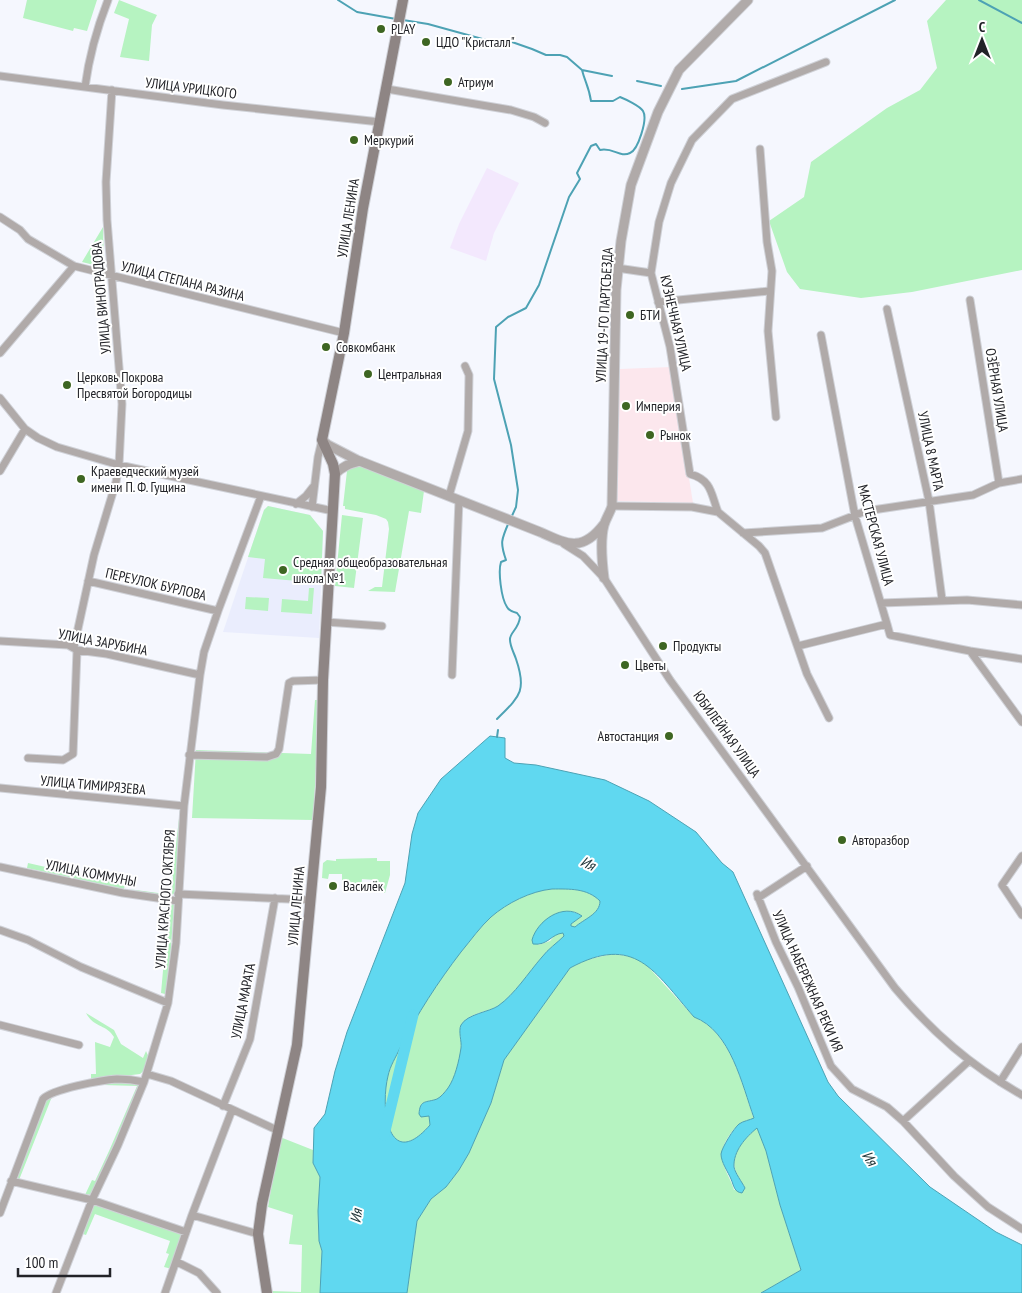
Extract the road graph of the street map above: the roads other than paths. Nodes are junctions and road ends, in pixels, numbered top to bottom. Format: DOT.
graph roads {
  1 [pos="108,0"];
  2 [pos="403,0"];
  3 [pos="748,0"];
  4 [pos="826,62"];
  5 [pos="0,76"];
  6 [pos="85,87"];
  7 [pos="387,89"];
  8 [pos="112,90"];
  9 [pos="380,122"];
  10 [pos="545,123"];
  11 [pos="760,149"];
  12 [pos="0,216"];
  13 [pos="74,266"];
  14 [pos="617,268"];
  15 [pos="651,273"];
  16 [pos="112,275"];
  17 [pos="770,291"];
  18 [pos="970,300"];
  19 [pos="658,302"];
  20 [pos="887,309"];
  21 [pos="344,333"];
  22 [pos="821,334"];
  23 [pos="0,353"];
  24 [pos="466,366"];
  25 [pos="0,398"];
  26 [pos="776,417"];
  27 [pos="25,429"];
  28 [pos="322,440"];
  29 [pos="360,461"];
  30 [pos="317,463"];
  31 [pos="119,465"];
  32 [pos="334,469"];
  33 [pos="0,471"];
  34 [pos="1022,479"];
  35 [pos="998,483"];
  36 [pos="314,485"];
  37 [pos="261,496"];
  38 [pos="449,496"];
  39 [pos="459,500"];
  40 [pos="929,501"];
  41 [pos="296,504"];
  42 [pos="612,506"];
  43 [pos="312,507"];
  44 [pos="718,512"];
  45 [pos="333,514"];
  46 [pos="854,516"];
  47 [pos="604,524"];
  48 [pos="743,533"];
  49 [pos="562,542"];
  50 [pos="604,578"];
  51 [pos="88,581"];
  52 [pos="942,600"];
  53 [pos="881,603"];
  54 [pos="1022,605"];
  55 [pos="218,611"];
  56 [pos="326,622"];
  57 [pos="888,624"];
  58 [pos="382,626"];
  59 [pos="0,641"];
  60 [pos="798,646"];
  61 [pos="75,649"];
  62 [pos="970,651"];
  63 [pos="1022,659"];
  64 [pos="200,675"];
  65 [pos="452,675"];
  66 [pos="323,680"];
  67 [pos="829,718"];
  68 [pos="1022,722"];
  69 [pos="189,755"];
  70 [pos="28,758"];
  71 [pos="0,788"];
  72 [pos="184,806"];
  73 [pos="1022,856"];
  74 [pos="807,866"];
  75 [pos="0,867"];
  76 [pos="178,897"];
  77 [pos="275,898"];
  78 [pos="310,900"];
  79 [pos="1021,912"];
  80 [pos="0,930"];
  81 [pos="168,1003"];
  82 [pos="0,1025"];
  83 [pos="79,1044"];
  84 [pos="1022,1047"];
  85 [pos="969,1061"];
  86 [pos="147,1074"];
  87 [pos="144,1082"];
  88 [pos="1000,1082"];
  89 [pos="1022,1095"];
  90 [pos="223,1106"];
  91 [pos="232,1110"];
  92 [pos="903,1121"];
  93 [pos="279,1131"];
  94 [pos="11,1181"];
  95 [pos="4,1191"];
  96 [pos="92,1200"];
  97 [pos="0,1213"];
  98 [pos="192,1215"];
  99 [pos="1022,1229"];
  100 [pos="186,1232"];
  101 [pos="258,1234"];
  102 [pos="177,1262"];
  103 [pos="56,1293"];
  104 [pos="165,1293"];
  105 [pos="217,1293"];
  106 [pos="266,1293"];
  1 -- 6 [label="street"];
  2 -- 7 [label="main road, УЛИЦА ЛЕНИНА"];
  3 -- 14 [label="street, УЛИЦА 19-ГО ПАРТСЪЕЗДА"];
  4 -- 15 [label="street, КУЗНЕЧНАЯ УЛИЦА"];
  5 -- 6 [label="street, УЛИЦА УРИЦКОГО"];
  6 -- 8 [label="street, УЛИЦА УРИЦКОГО"];
  7 -- 9 [label="main road, УЛИЦА ЛЕНИНА"];
  7 -- 10 [label="street"];
  8 -- 9 [label="street, УЛИЦА УРИЦКОГО"];
  8 -- 16 [label="street, УЛИЦА ВИНОГРАДОВА"];
  9 -- 21 [label="main road, УЛИЦА ЛЕНИНА"];
  11 -- 17 [label="street"];
  12 -- 13 [label="street, УЛИЦА СТЕПАНА РАЗИНА"];
  13 -- 16 [label="street, УЛИЦА СТЕПАНА РАЗИНА"];
  13 -- 23 [label="street"];
  14 -- 15 [label="street"];
  14 -- 42 [label="street, УЛИЦА 19-ГО ПАРТСЪЕЗДА"];
  15 -- 19 [label="street, КУЗНЕЧНАЯ УЛИЦА"];
  16 -- 21 [label="street, УЛИЦА СТЕПАНА РАЗИНА"];
  16 -- 31 [label="street, УЛИЦА ВИНОГРАДОВА"];
  17 -- 19 [label="street"];
  17 -- 26 [label="street"];
  18 -- 35 [label="street, ОЗЁРНАЯ УЛИЦА"];
  19 -- 44 [label="street, КУЗНЕЧНАЯ УЛИЦА"];
  20 -- 40 [label="street, УЛИЦА 8 МАРТА"];
  21 -- 28 [label="main road, УЛИЦА ЛЕНИНА"];
  22 -- 46 [label="street, МАСТЕРСКАЯ УЛИЦА"];
  24 -- 38 [label="street"];
  25 -- 27 [label="street"];
  27 -- 31 [label="street"];
  27 -- 33 [label="street"];
  28 -- 29 [label="street, ЮБИЛЕЙНАЯ УЛИЦА"];
  28 -- 30 [label="street"];
  28 -- 32 [label="main road"];
  29 -- 32 [label="street"];
  29 -- 38 [label="street, ЮБИЛЕЙНАЯ УЛИЦА"];
  30 -- 32 [label="street"];
  30 -- 36 [label="street"];
  31 -- 37 [label="street"];
  31 -- 51 [label="street, УЛИЦА ВИНОГРАДОВА"];
  32 -- 45 [label="main road, УЛИЦА ЛЕНИНА"];
  34 -- 35 [label="street"];
  35 -- 40 [label="street"];
  36 -- 41 [label="street"];
  36 -- 43 [label="street"];
  37 -- 41 [label="street"];
  37 -- 55 [label="street, УЛИЦА КРАСНОГО ОКТЯБРЯ"];
  38 -- 39 [label="street, ЮБИЛЕЙНАЯ УЛИЦА"];
  39 -- 49 [label="street, ЮБИЛЕЙНАЯ УЛИЦА"];
  39 -- 65 [label="street"];
  40 -- 46 [label="street"];
  40 -- 52 [label="street, УЛИЦА 8 МАРТА"];
  41 -- 43 [label="street"];
  42 -- 44 [label="street"];
  42 -- 47 [label="street, УЛИЦА 19-ГО ПАРТСЪЕЗДА"];
  43 -- 45 [label="street"];
  44 -- 48 [label="street"];
  45 -- 56 [label="main road, УЛИЦА ЛЕНИНА"];
  46 -- 48 [label="street"];
  46 -- 53 [label="street, МАСТЕРСКАЯ УЛИЦА"];
  47 -- 49 [label="street"];
  47 -- 50 [label="street, УЛИЦА 19-ГО ПАРТСЪЕЗДА"];
  48 -- 60 [label="street"];
  49 -- 50 [label="street, ЮБИЛЕЙНАЯ УЛИЦА"];
  50 -- 74 [label="street, ЮБИЛЕЙНАЯ УЛИЦА"];
  51 -- 55 [label="street, ПЕРЕУЛОК БУРЛОВА"];
  51 -- 61 [label="street, УЛИЦА ВИНОГРАДОВА"];
  52 -- 53 [label="street, МАСТЕРСКАЯ УЛИЦА"];
  52 -- 54 [label="street, МАСТЕРСКАЯ УЛИЦА"];
  53 -- 57 [label="street"];
  55 -- 64 [label="street, УЛИЦА КРАСНОГО ОКТЯБРЯ"];
  56 -- 58 [label="street"];
  56 -- 66 [label="main road, УЛИЦА ЛЕНИНА"];
  57 -- 60 [label="street"];
  57 -- 62 [label="street"];
  59 -- 61 [label="street, УЛИЦА ЗАРУБИНА"];
  60 -- 67 [label="street"];
  61 -- 64 [label="street, УЛИЦА ЗАРУБИНА"];
  61 -- 70 [label="street, УЛИЦА ВИНОГРАДОВА"];
  62 -- 63 [label="street"];
  62 -- 68 [label="street"];
  64 -- 69 [label="street, УЛИЦА КРАСНОГО ОКТЯБРЯ"];
  66 -- 69 [label="street"];
  66 -- 78 [label="main road, УЛИЦА ЛЕНИНА"];
  69 -- 72 [label="street, УЛИЦА КРАСНОГО ОКТЯБРЯ"];
  71 -- 72 [label="street, УЛИЦА ТИМИРЯЗЕВА"];
  72 -- 76 [label="street, УЛИЦА КРАСНОГО ОКТЯБРЯ"];
  73 -- 79 [label="street"];
  74 -- 85 [label="street, ЮБИЛЕЙНАЯ УЛИЦА"];
  74 -- 92 [label="street, УЛИЦА НАБЕРЕЖНАЯ РЕКИ ИЯ"];
  75 -- 76 [label="street, УЛИЦА КОММУНЫ"];
  76 -- 77 [label="street, УЛИЦА КОММУНЫ"];
  76 -- 81 [label="street, УЛИЦА КРАСНОГО ОКТЯБРЯ"];
  77 -- 78 [label="street, УЛИЦА КОММУНЫ"];
  77 -- 90 [label="street, УЛИЦА МАРАТА"];
  78 -- 93 [label="main road, УЛИЦА ЛЕНИНА"];
  80 -- 81 [label="street"];
  81 -- 86 [label="street, УЛИЦА КРАСНОГО ОКТЯБРЯ"];
  82 -- 83 [label="street"];
  84 -- 88 [label="street"];
  85 -- 88 [label="street, ЮБИЛЕЙНАЯ УЛИЦА"];
  85 -- 92 [label="street"];
  86 -- 87 [label="street, УЛИЦА КРАСНОГО ОКТЯБРЯ"];
  86 -- 90 [label="street"];
  87 -- 94 [label="street"];
  87 -- 96 [label="street, УЛИЦА КРАСНОГО ОКТЯБРЯ"];
  88 -- 89 [label="street, ЮБИЛЕЙНАЯ УЛИЦА"];
  90 -- 91 [label="street"];
  91 -- 93 [label="street"];
  91 -- 98 [label="street"];
  92 -- 99 [label="street, УЛИЦА НАБЕРЕЖНАЯ РЕКИ ИЯ"];
  93 -- 101 [label="main road, УЛИЦА ЛЕНИНА"];
  94 -- 95 [label="street"];
  94 -- 96 [label="street"];
  95 -- 97 [label="street"];
  96 -- 100 [label="street"];
  96 -- 103 [label="street, УЛИЦА КРАСНОГО ОКТЯБРЯ"];
  98 -- 100 [label="street"];
  98 -- 101 [label="street"];
  100 -- 102 [label="street"];
  101 -- 106 [label="main road, УЛИЦА ЛЕНИНА"];
  102 -- 104 [label="street"];
  102 -- 105 [label="street"];
}
